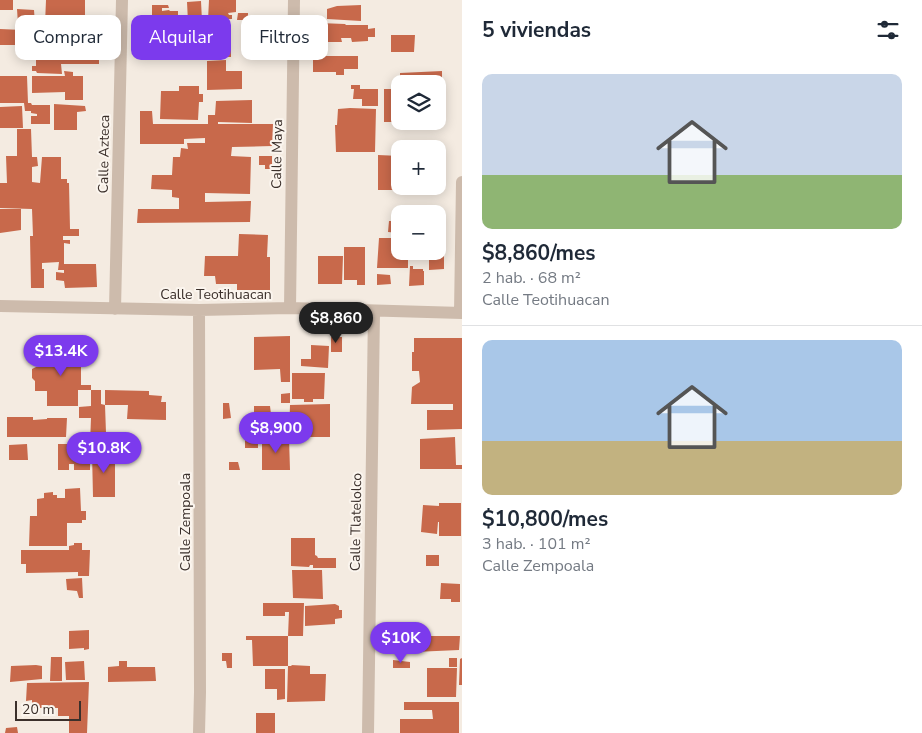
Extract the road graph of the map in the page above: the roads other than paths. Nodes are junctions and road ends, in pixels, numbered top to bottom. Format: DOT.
graph roads {
  1 [pos="122,0"];
  2 [pos="294,0"];
  3 [pos="462,182"];
  4 [pos="0,306"];
  5 [pos="290,308"];
  6 [pos="115,309"];
  7 [pos="199,310"];
  8 [pos="374,311"];
  9 [pos="461,313"];
  10 [pos="199,733"];
  11 [pos="368,733"];
  1 -- 6 [label="street, Calle Azteca"];
  2 -- 5 [label="street, Calle Maya"];
  3 -- 9 [label="street"];
  4 -- 6 [label="street, Calle Teotihuacan"];
  5 -- 7 [label="street, Calle Teotihuacan"];
  5 -- 8 [label="street, Calle Teotihuacan"];
  6 -- 7 [label="street, Calle Teotihuacan"];
  7 -- 10 [label="street, Calle Zempoala"];
  8 -- 9 [label="street, Calle Teotihuacan"];
  8 -- 11 [label="street, Calle Tlatelolco"];
}
